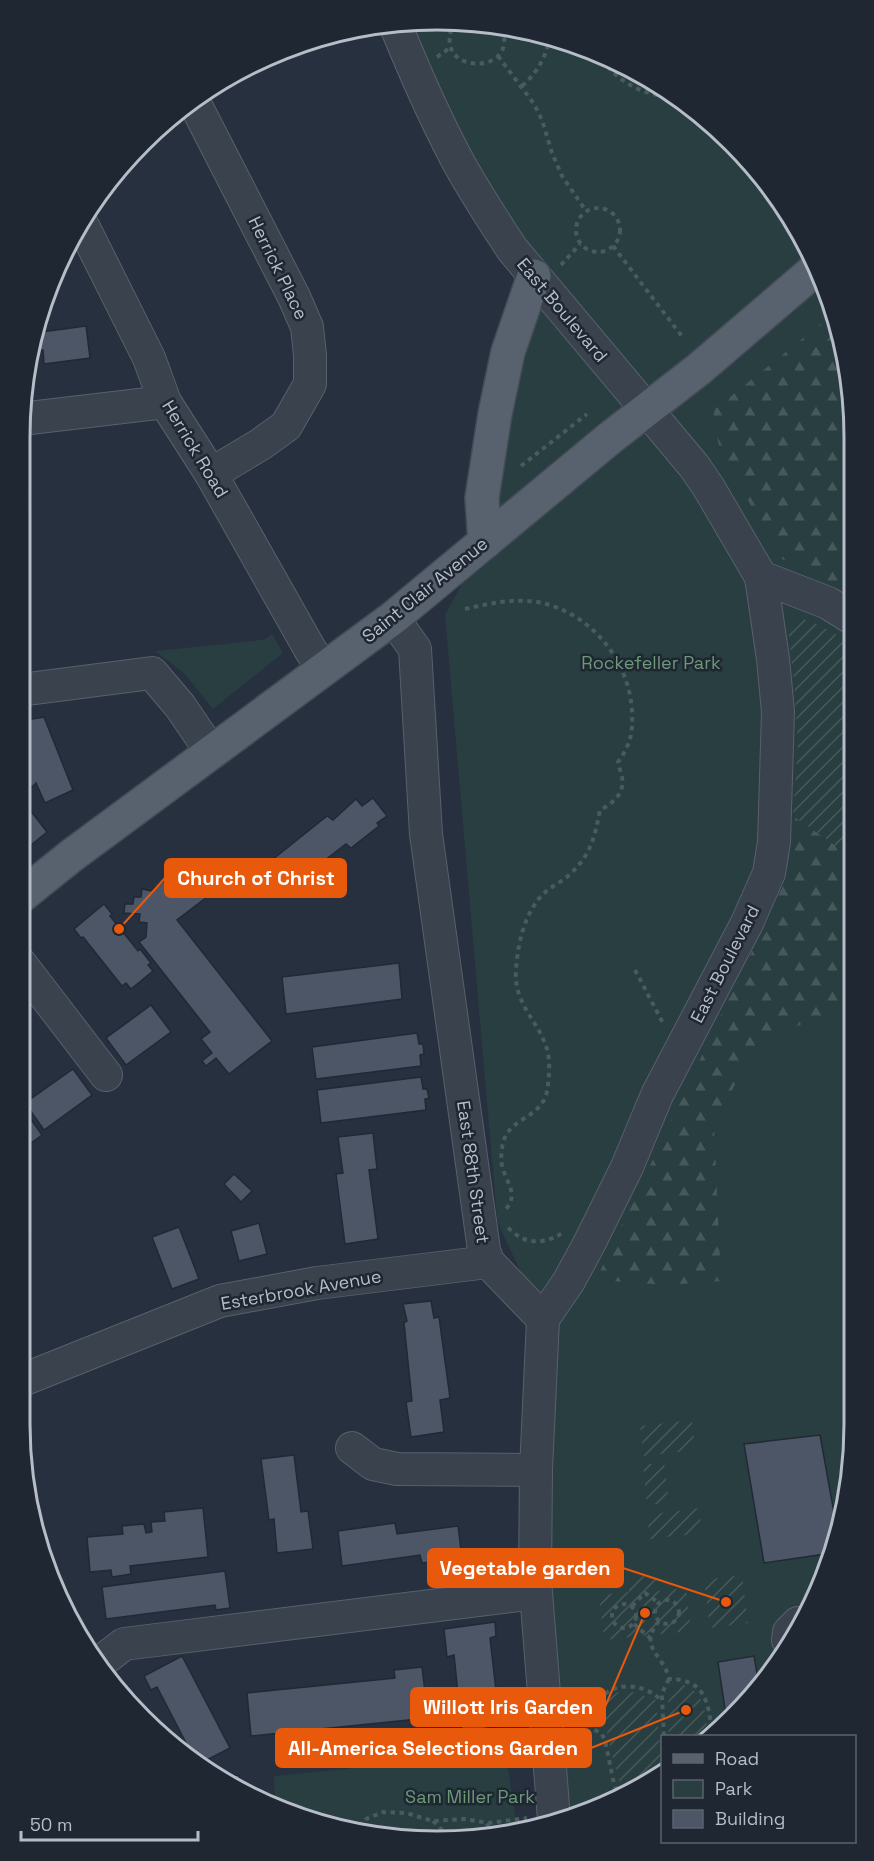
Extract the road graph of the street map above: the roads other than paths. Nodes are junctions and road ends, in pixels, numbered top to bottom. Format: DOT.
graph roads {
  1 [pos="398,32"];
  2 [pos="197,108"];
  3 [pos="86,232"];
  4 [pos="547,272"];
  5 [pos="810,274"];
  6 [pos="165,402"];
  7 [pos="647,410"];
  8 [pos="31,418"];
  9 [pos="211,474"];
  10 [pos="485,542"];
  11 [pos="760,577"];
  12 [pos="844,613"];
  13 [pos="393,618"];
  14 [pos="324,669"];
  15 [pos="30,689"];
  16 [pos="212,753"];
  17 [pos="30,889"];
  18 [pos="30,976"];
  19 [pos="106,1075"];
  20 [pos="488,1262"];
  21 [pos="543,1319"];
  22 [pos="30,1377"];
  23 [pos="352,1448"];
  24 [pos="536,1470"];
  25 [pos="535,1593"];
  26 [pos="105,1659"];
  27 [pos="541,1818"];
  1 -- 4 [label="street, East Boulevard"];
  2 -- 9 [label="street, Herrick Place"];
  3 -- 6 [label="street, Herrick Road"];
  4 -- 7 [label="street, East Boulevard"];
  4 -- 10 [label="main road"];
  5 -- 7 [label="main road, Saint Clair Avenue"];
  6 -- 8 [label="street"];
  6 -- 9 [label="street, Herrick Road"];
  7 -- 10 [label="main road, Saint Clair Avenue"];
  7 -- 11 [label="street, East Boulevard"];
  9 -- 14 [label="street, Herrick Road"];
  10 -- 13 [label="main road, Saint Clair Avenue"];
  11 -- 12 [label="street"];
  11 -- 21 [label="street, East Boulevard"];
  13 -- 14 [label="main road, Saint Clair Avenue"];
  13 -- 20 [label="street, East 88th Street"];
  14 -- 16 [label="main road, Saint Clair Avenue"];
  15 -- 16 [label="street"];
  16 -- 17 [label="main road, Saint Clair Avenue"];
  18 -- 19 [label="street"];
  20 -- 21 [label="street, East 88th Street"];
  20 -- 22 [label="street, Esterbrook Avenue"];
  21 -- 24 [label="street"];
  23 -- 24 [label="street"];
  24 -- 25 [label="street"];
  25 -- 26 [label="street"];
  25 -- 27 [label="street"];
}
